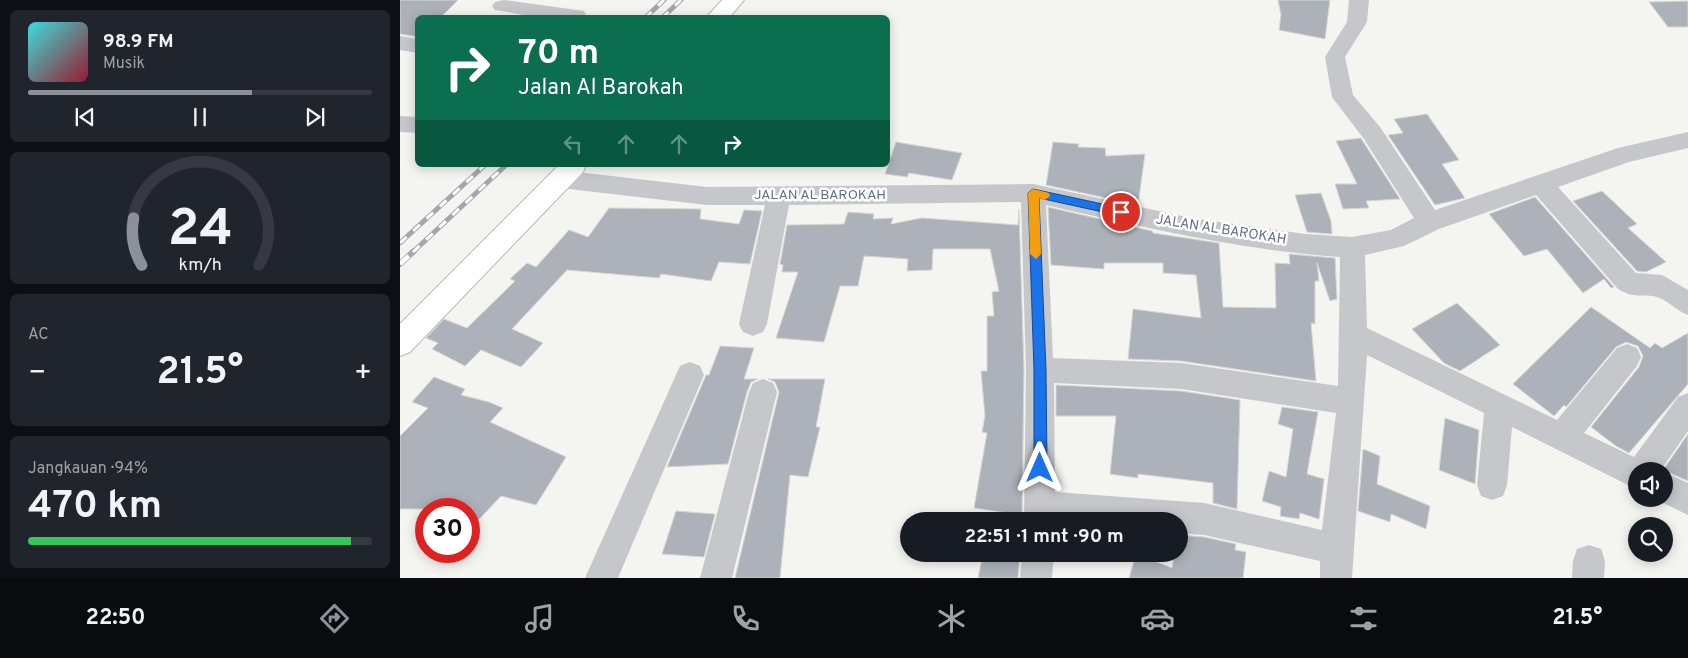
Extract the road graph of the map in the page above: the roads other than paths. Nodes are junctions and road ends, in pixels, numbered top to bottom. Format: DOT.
graph roads {
  1 [pos="734,0"];
  2 [pos="1359,0"];
  3 [pos="501,8"];
  4 [pos="568,15"];
  5 [pos="719,15"];
  6 [pos="400,43"];
  7 [pos="415,46"];
  8 [pos="400,124"];
  9 [pos="415,125"];
  10 [pos="1688,140"];
  11 [pos="567,172"];
  12 [pos="1542,185"];
  13 [pos="1033,193"];
  14 [pos="779,195"];
  15 [pos="1430,222"];
  16 [pos="1352,247"];
  17 [pos="1688,304"];
  18 [pos="753,324"];
  19 [pos="1355,336"];
  20 [pos="400,343"];
  21 [pos="1627,357"];
  22 [pos="1040,370"];
  23 [pos="690,375"];
  24 [pos="763,392"];
  25 [pos="1351,402"];
  26 [pos="1499,406"];
  27 [pos="1688,407"];
  28 [pos="1562,438"];
  29 [pos="1648,462"];
  30 [pos="1628,470"];
  31 [pos="1492,485"];
  32 [pos="1673,492"];
  33 [pos="1688,499"];
  34 [pos="1040,512"];
  35 [pos="1188,519"];
  36 [pos="1037,562"];
  37 [pos="1336,564"];
  38 [pos="601,578"];
  39 [pos="716,578"];
  40 [pos="1036,578"];
  1 -- 5 [label="street"];
  2 -- 15 [label="street"];
  3 -- 4 [label="street"];
  6 -- 7 [label="street"];
  8 -- 9 [label="street"];
  10 -- 12 [label="street, JALAN AL BAROKAH"];
  11 -- 14 [label="street, JALAN AL BAROKAH"];
  11 -- 20 [label="street"];
  12 -- 15 [label="street, JALAN AL BAROKAH"];
  12 -- 17 [label="street"];
  13 -- 14 [label="street, JALAN AL BAROKAH"];
  13 -- 16 [label="street, JALAN AL BAROKAH"];
  13 -- 22 [label="street"];
  14 -- 18 [label="street"];
  15 -- 16 [label="street, JALAN AL BAROKAH"];
  16 -- 19 [label="street"];
  19 -- 25 [label="street"];
  19 -- 26 [label="street"];
  21 -- 28 [label="street"];
  22 -- 25 [label="street"];
  22 -- 34 [label="street"];
  23 -- 38 [label="street"];
  24 -- 39 [label="street"];
  25 -- 37 [label="street"];
  26 -- 28 [label="street"];
  26 -- 31 [label="street"];
  27 -- 29 [label="street"];
  28 -- 30 [label="street"];
  32 -- 33 [label="street"];
  35 -- 37 [label="street"];
  36 -- 40 [label="street"];
}
